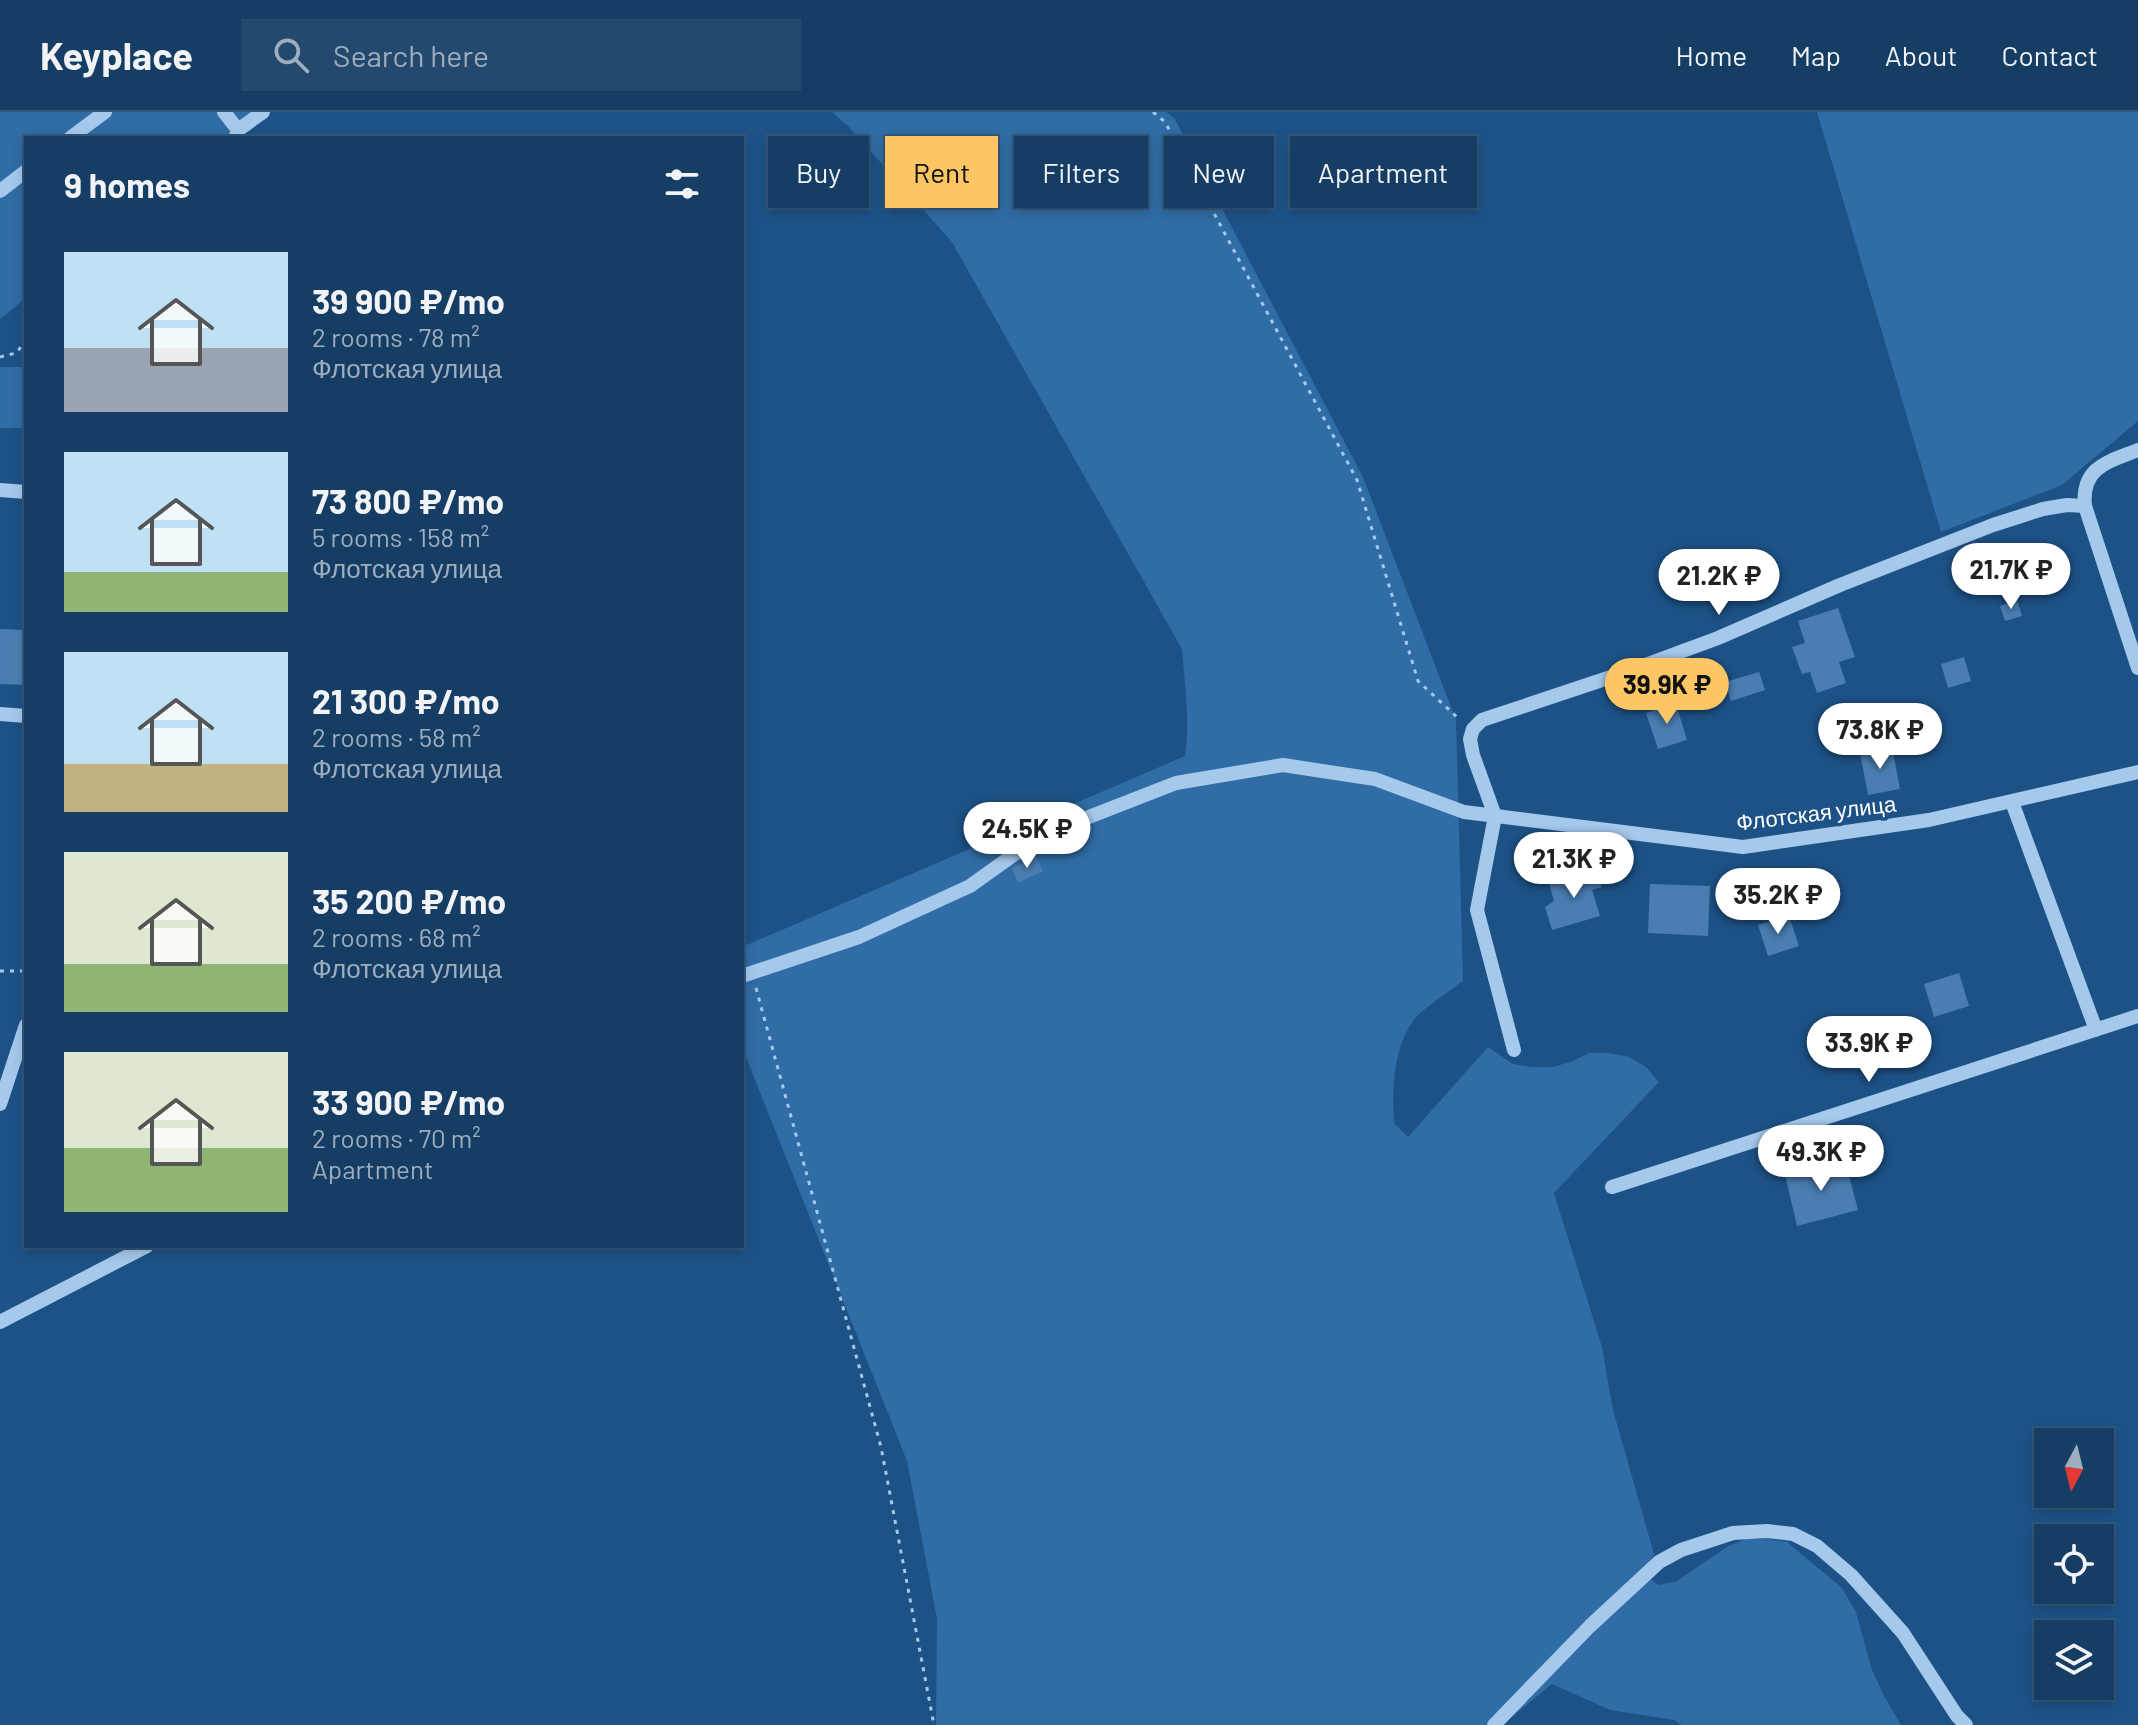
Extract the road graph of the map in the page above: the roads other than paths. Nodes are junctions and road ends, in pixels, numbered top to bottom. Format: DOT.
graph roads {
  1 [pos="105,112"];
  2 [pos="224,112"];
  3 [pos="263,112"];
  4 [pos="237,134"];
  5 [pos="73,136"];
  6 [pos="24,173"];
  7 [pos="0,191"];
  8 [pos="2138,450"];
  9 [pos="0,490"];
  10 [pos="24,492"];
  11 [pos="2085,506"];
  12 [pos="2138,668"];
  13 [pos="0,714"];
  14 [pos="24,716"];
  15 [pos="2138,772"];
  16 [pos="2012,802"];
  17 [pos="1495,816"];
  18 [pos="747,974"];
  19 [pos="2138,1016"];
  20 [pos="2096,1030"];
  21 [pos="24,1031"];
  22 [pos="1514,1050"];
  23 [pos="0,1104"];
  24 [pos="1612,1187"];
  25 [pos="143,1248"];
  26 [pos="0,1322"];
  27 [pos="1494,1725"];
  28 [pos="1966,1725"];
  1 -- 5 [label="street"];
  2 -- 4 [label="street"];
  3 -- 4 [label="street"];
  6 -- 7 [label="street"];
  8 -- 11 [label="street"];
  9 -- 10 [label="street"];
  11 -- 12 [label="street"];
  11 -- 17 [label="street"];
  13 -- 14 [label="street"];
  15 -- 16 [label="street, Флотская улица"];
  16 -- 17 [label="street, Флотская улица"];
  16 -- 20 [label="street"];
  17 -- 18 [label="street, Флотская улица"];
  17 -- 22 [label="street"];
  19 -- 20 [label="street"];
  20 -- 24 [label="street"];
  21 -- 23 [label="street"];
  25 -- 26 [label="street"];
  27 -- 28 [label="street"];
}
